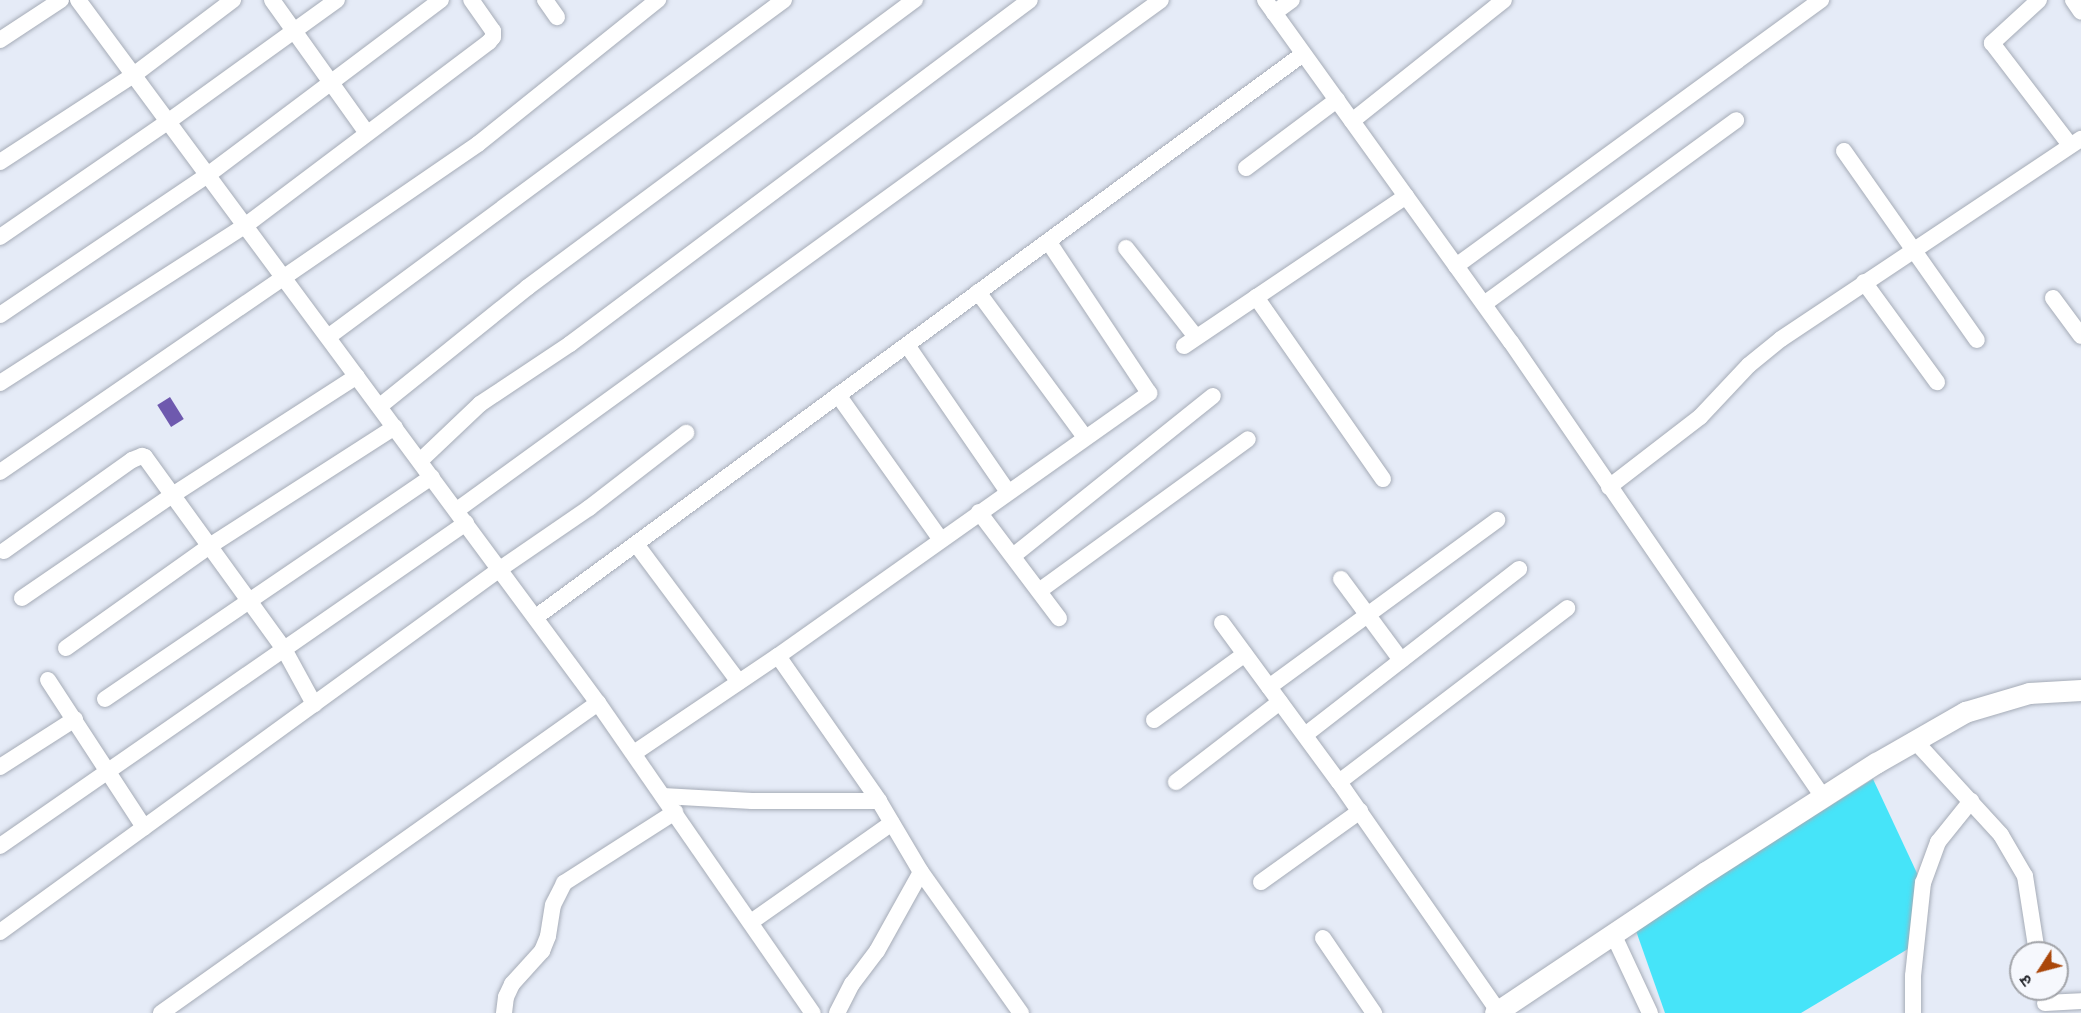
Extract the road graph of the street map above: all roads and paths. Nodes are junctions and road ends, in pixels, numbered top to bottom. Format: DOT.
graph roads {
  1 [pos="61,0"];
  2 [pos="78,0"];
  3 [pos="233,0"];
  4 [pos="272,0"];
  5 [pos="337,0"];
  6 [pos="441,0"];
  7 [pos="471,0"];
  8 [pos="545,0"];
  9 [pos="658,0"];
  10 [pos="784,0"];
  11 [pos="915,0"];
  12 [pos="1030,0"];
  13 [pos="1161,0"];
  14 [pos="1292,0"];
  15 [pos="1821,0"];
  16 [pos="2039,0"];
  17 [pos="2073,0"];
  18 [pos="1495,3"];
  19 [pos="1270,7"];
  20 [pos="2081,12"];
  21 [pos="557,17"];
  22 [pos="295,32"];
  23 [pos="0,40"];
  24 [pos="1304,54"];
  25 [pos="135,74"];
  26 [pos="331,83"];
  27 [pos="1337,100"];
  28 [pos="1736,120"];
  29 [pos="169,121"];
  30 [pos="1352,121"];
  31 [pos="366,132"];
  32 [pos="2076,142"];
  33 [pos="1844,152"];
  34 [pos="0,162"];
  35 [pos="1246,168"];
  36 [pos="209,174"];
  37 [pos="1406,196"];
  38 [pos="246,225"];
  39 [pos="0,237"];
  40 [pos="1048,241"];
  41 [pos="1126,248"];
  42 [pos="1914,250"];
  43 [pos="1456,266"];
  44 [pos="282,277"];
  45 [pos="1864,282"];
  46 [pos="978,292"];
  47 [pos="1256,297"];
  48 [pos="2053,298"];
  49 [pos="1484,304"];
  50 [pos="0,315"];
  51 [pos="2081,336"];
  52 [pos="328,337"];
  53 [pos="1977,340"];
  54 [pos="907,345"];
  55 [pos="357,375"];
  56 [pos="1936,382"];
  57 [pos="0,383"];
  58 [pos="838,395"];
  59 [pos="1213,396"];
  60 [pos="380,406"];
  61 [pos="395,427"];
  62 [pos="686,433"];
  63 [pos="1085,438"];
  64 [pos="1248,439"];
  65 [pos="420,461"];
  66 [pos="0,472"];
  67 [pos="432,477"];
  68 [pos="1383,478"];
  69 [pos="1609,487"];
  70 [pos="1008,492"];
  71 [pos="171,496"];
  72 [pos="980,512"];
  73 [pos="461,517"];
  74 [pos="1497,520"];
  75 [pos="941,540"];
  76 [pos="636,543"];
  77 [pos="208,547"];
  78 [pos="4,550"];
  79 [pos="1013,556"];
  80 [pos="500,569"];
  81 [pos="1519,569"];
  82 [pos="1341,579"];
  83 [pos="1039,591"];
  84 [pos="22,598"];
  85 [pos="250,601"];
  86 [pos="1567,608"];
  87 [pos="1368,615"];
  88 [pos="536,617"];
  89 [pos="1059,618"];
  90 [pos="1222,623"];
  91 [pos="66,648"];
  92 [pos="284,649"];
  93 [pos="1245,654"];
  94 [pos="778,656"];
  95 [pos="1401,660"];
  96 [pos="48,680"];
  97 [pos="739,682"];
  98 [pos="1269,687"];
  99 [pos="2081,690"];
  100 [pos="105,699"];
  101 [pos="1280,702"];
  102 [pos="598,703"];
  103 [pos="314,704"];
  104 [pos="75,719"];
  105 [pos="1154,720"];
  106 [pos="1305,735"];
  107 [pos="1915,741"];
  108 [pos="634,753"];
  109 [pos="0,767"];
  110 [pos="109,770"];
  111 [pos="1176,782"];
  112 [pos="1339,782"];
  113 [pos="663,796"];
  114 [pos="1823,797"];
  115 [pos="879,801"];
  116 [pos="1971,801"];
  117 [pos="1360,811"];
  118 [pos="675,812"];
  119 [pos="892,823"];
  120 [pos="144,827"];
  121 [pos="0,846"];
  122 [pos="921,872"];
  123 [pos="1261,882"];
  124 [pos="751,922"];
  125 [pos="0,932"];
  126 [pos="1613,934"];
  127 [pos="1323,939"];
  128 [pos="2035,941"];
  129 [pos="2081,1001"];
  130 [pos="2045,1002"];
  131 [pos="1496,1012"];
  132 [pos="161,1013"];
  133 [pos="504,1013"];
  134 [pos="813,1013"];
  135 [pos="837,1013"];
  136 [pos="1021,1013"];
  137 [pos="1374,1013"];
  138 [pos="1650,1013"];
  139 [pos="1913,1013"];
  1 -- 23 [label="street"];
  2 -- 25 [label="street"];
  3 -- 25 [label="street"];
  4 -- 22 [label="street"];
  5 -- 22 [label="street"];
  6 -- 26 [label="street"];
  7 -- 31 [label="street"];
  8 -- 21 [label="street"];
  9 -- 44 [label="street"];
  10 -- 52 [label="street"];
  11 -- 60 [label="street"];
  12 -- 65 [label="street"];
  13 -- 73 [label="street"];
  14 -- 19 [label="street"];
  15 -- 43 [label="street"];
  16 -- 32 [label="street"];
  17 -- 20 [label="street"];
  18 -- 30 [label="street"];
  19 -- 24 [label="street"];
  22 -- 26 [label="street"];
  22 -- 29 [label="street"];
  24 -- 27 [label="street"];
  24 -- 40 [label="street"];
  25 -- 29 [label="street"];
  25 -- 34 [label="street"];
  26 -- 31 [label="street"];
  26 -- 36 [label="street"];
  27 -- 30 [label="street"];
  27 -- 35 [label="street"];
  28 -- 49 [label="street"];
  29 -- 36 [label="street"];
  29 -- 39 [label="street"];
  30 -- 37 [label="street"];
  31 -- 38 [label="street"];
  32 -- 42 [label="street"];
  33 -- 42 [label="street"];
  36 -- 38 [label="street"];
  36 -- 50 [label="street"];
  37 -- 43 [label="street"];
  37 -- 47 [label="street"];
  38 -- 44 [label="street"];
  38 -- 57 [label="street"];
  40 -- 46 [label="street"];
  40 -- 63 [label="street"];
  41 -- 47 [label="street"];
  42 -- 45 [label="street"];
  42 -- 53 [label="street"];
  43 -- 49 [label="street"];
  44 -- 52 [label="street"];
  44 -- 66 [label="street"];
  45 -- 56 [label="street"];
  45 -- 69 [label="street"];
  46 -- 54 [label="street"];
  46 -- 63 [label="street"];
  47 -- 68 [label="street"];
  48 -- 51 [label="street"];
  49 -- 69 [label="street"];
  52 -- 55 [label="street"];
  54 -- 58 [label="street"];
  54 -- 70 [label="street"];
  55 -- 60 [label="street"];
  55 -- 71 [label="street"];
  58 -- 75 [label="street"];
  58 -- 76 [label="street"];
  59 -- 79 [label="street"];
  60 -- 61 [label="street"];
  61 -- 65 [label="street"];
  61 -- 77 [label="street"];
  62 -- 80 [label="street"];
  63 -- 70 [label="street"];
  64 -- 83 [label="street"];
  65 -- 67 [label="street"];
  67 -- 73 [label="street"];
  67 -- 85 [label="street"];
  69 -- 114 [label="street"];
  70 -- 72 [label="street"];
  71 -- 77 [label="street"];
  71 -- 78 [label="street"];
  71 -- 84 [label="street"];
  72 -- 75 [label="street"];
  72 -- 79 [label="street"];
  73 -- 80 [label="street"];
  73 -- 92 [label="street"];
  74 -- 87 [label="street"];
  75 -- 94 [label="street"];
  76 -- 88 [label="street"];
  76 -- 97 [label="street"];
  77 -- 85 [label="street"];
  77 -- 91 [label="street"];
  79 -- 83 [label="street"];
  80 -- 88 [label="street"];
  80 -- 103 [label="street"];
  81 -- 95 [label="street"];
  82 -- 87 [label="street"];
  83 -- 89 [label="street"];
  85 -- 92 [label="street"];
  85 -- 100 [label="street"];
  86 -- 112 [label="street"];
  87 -- 95 [label="street"];
  87 -- 98 [label="street"];
  88 -- 102 [label="street"];
  90 -- 93 [label="street"];
  92 -- 103 [label="street"];
  92 -- 110 [label="street"];
  93 -- 98 [label="street"];
  93 -- 105 [label="street"];
  94 -- 97 [label="street"];
  94 -- 115 [label="street"];
  95 -- 106 [label="street"];
  96 -- 104 [label="street"];
  97 -- 108 [label="street"];
  98 -- 101 [label="street"];
  99 -- 107 [label="street"];
  101 -- 106 [label="street"];
  101 -- 111 [label="street"];
  102 -- 108 [label="street"];
  102 -- 132 [label="street"];
  103 -- 120 [label="street"];
  104 -- 109 [label="street"];
  104 -- 110 [label="street"];
  106 -- 112 [label="street"];
  107 -- 114 [label="street"];
  107 -- 116 [label="street"];
  108 -- 113 [label="street"];
  110 -- 120 [label="street"];
  110 -- 121 [label="street"];
  112 -- 117 [label="street"];
  113 -- 115 [label="street"];
  113 -- 118 [label="street"];
  114 -- 126 [label="street"];
  115 -- 119 [label="street"];
  116 -- 128 [label="street"];
  116 -- 139 [label="street"];
  117 -- 123 [label="street"];
  117 -- 131 [label="street"];
  118 -- 124 [label="street"];
  118 -- 133 [label="street"];
  119 -- 122 [label="street"];
  119 -- 124 [label="street"];
  120 -- 125 [label="street"];
  122 -- 135 [label="street"];
  122 -- 136 [label="street"];
  124 -- 134 [label="street"];
  126 -- 131 [label="street"];
  126 -- 138 [label="street"];
  127 -- 137 [label="street"];
  129 -- 130 [label="street"];
}
